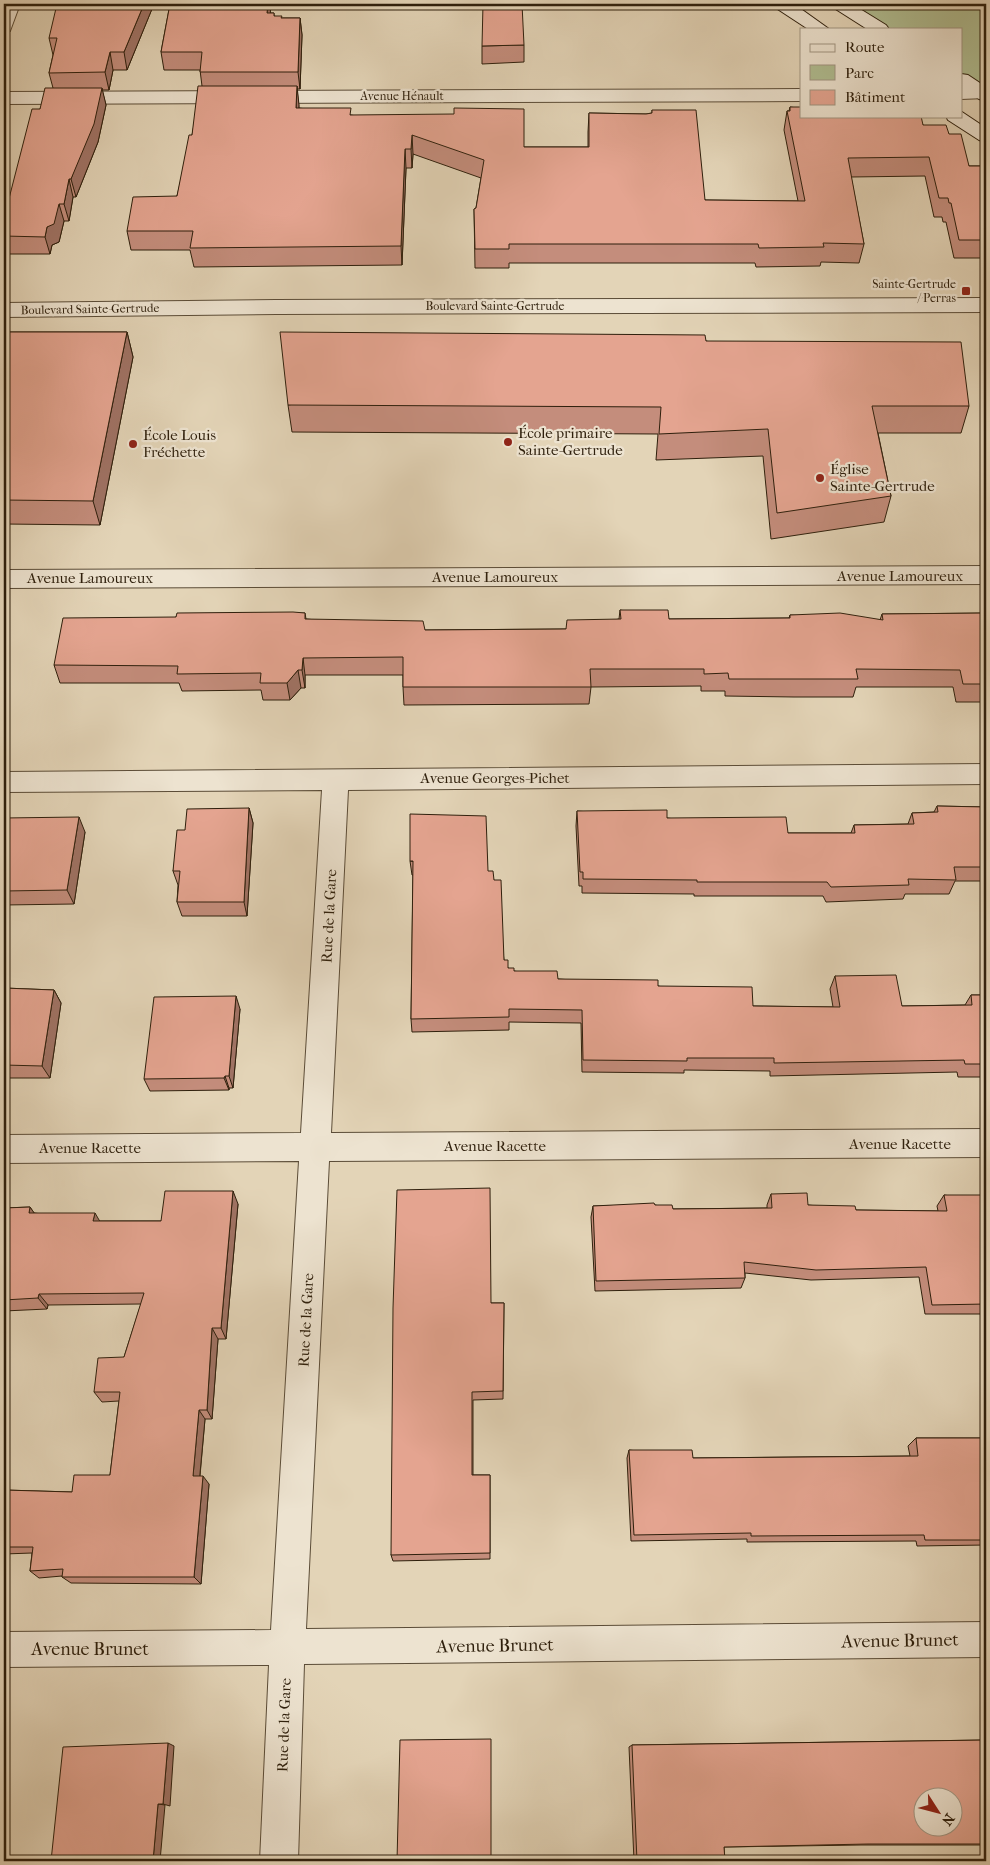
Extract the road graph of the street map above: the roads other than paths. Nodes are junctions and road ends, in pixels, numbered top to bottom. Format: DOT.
graph roads {
  1 [pos="11,4"];
  2 [pos="782,4"];
  3 [pos="840,4"];
  4 [pos="4,27"];
  5 [pos="818,28"];
  6 [pos="878,28"];
  7 [pos="962,80"];
  8 [pos="962,93"];
  9 [pos="985,93"];
  10 [pos="800,95"];
  11 [pos="4,98"];
  12 [pos="958,118"];
  13 [pos="986,136"];
  14 [pos="986,304"];
  15 [pos="4,310"];
  16 [pos="986,576"];
  17 [pos="4,579"];
  18 [pos="986,774"];
  19 [pos="336,779"];
  20 [pos="4,782"];
  21 [pos="986,1143"];
  22 [pos="316,1147"];
  23 [pos="4,1148"];
  24 [pos="986,1640"];
  25 [pos="287,1648"];
  26 [pos="4,1650"];
  27 [pos="278,1861"];
  1 -- 4 [label="street"];
  2 -- 5 [label="street"];
  3 -- 6 [label="street"];
  7 -- 9 [label="street"];
  8 -- 9 [label="street"];
  10 -- 11 [label="street, Avenue Hénault"];
  12 -- 13 [label="street"];
  14 -- 15 [label="street, Boulevard Sainte-Gertrude"];
  16 -- 17 [label="street, Avenue Lamoureux"];
  18 -- 19 [label="street, Avenue Georges-Pichet"];
  19 -- 20 [label="street, Avenue Georges-Pichet"];
  19 -- 22 [label="street, Rue de la Gare"];
  21 -- 22 [label="street, Avenue Racette"];
  22 -- 23 [label="street, Avenue Racette"];
  22 -- 25 [label="street, Rue de la Gare"];
  24 -- 25 [label="street, Avenue Brunet"];
  25 -- 26 [label="street, Avenue Brunet"];
  25 -- 27 [label="street, Rue de la Gare"];
}
